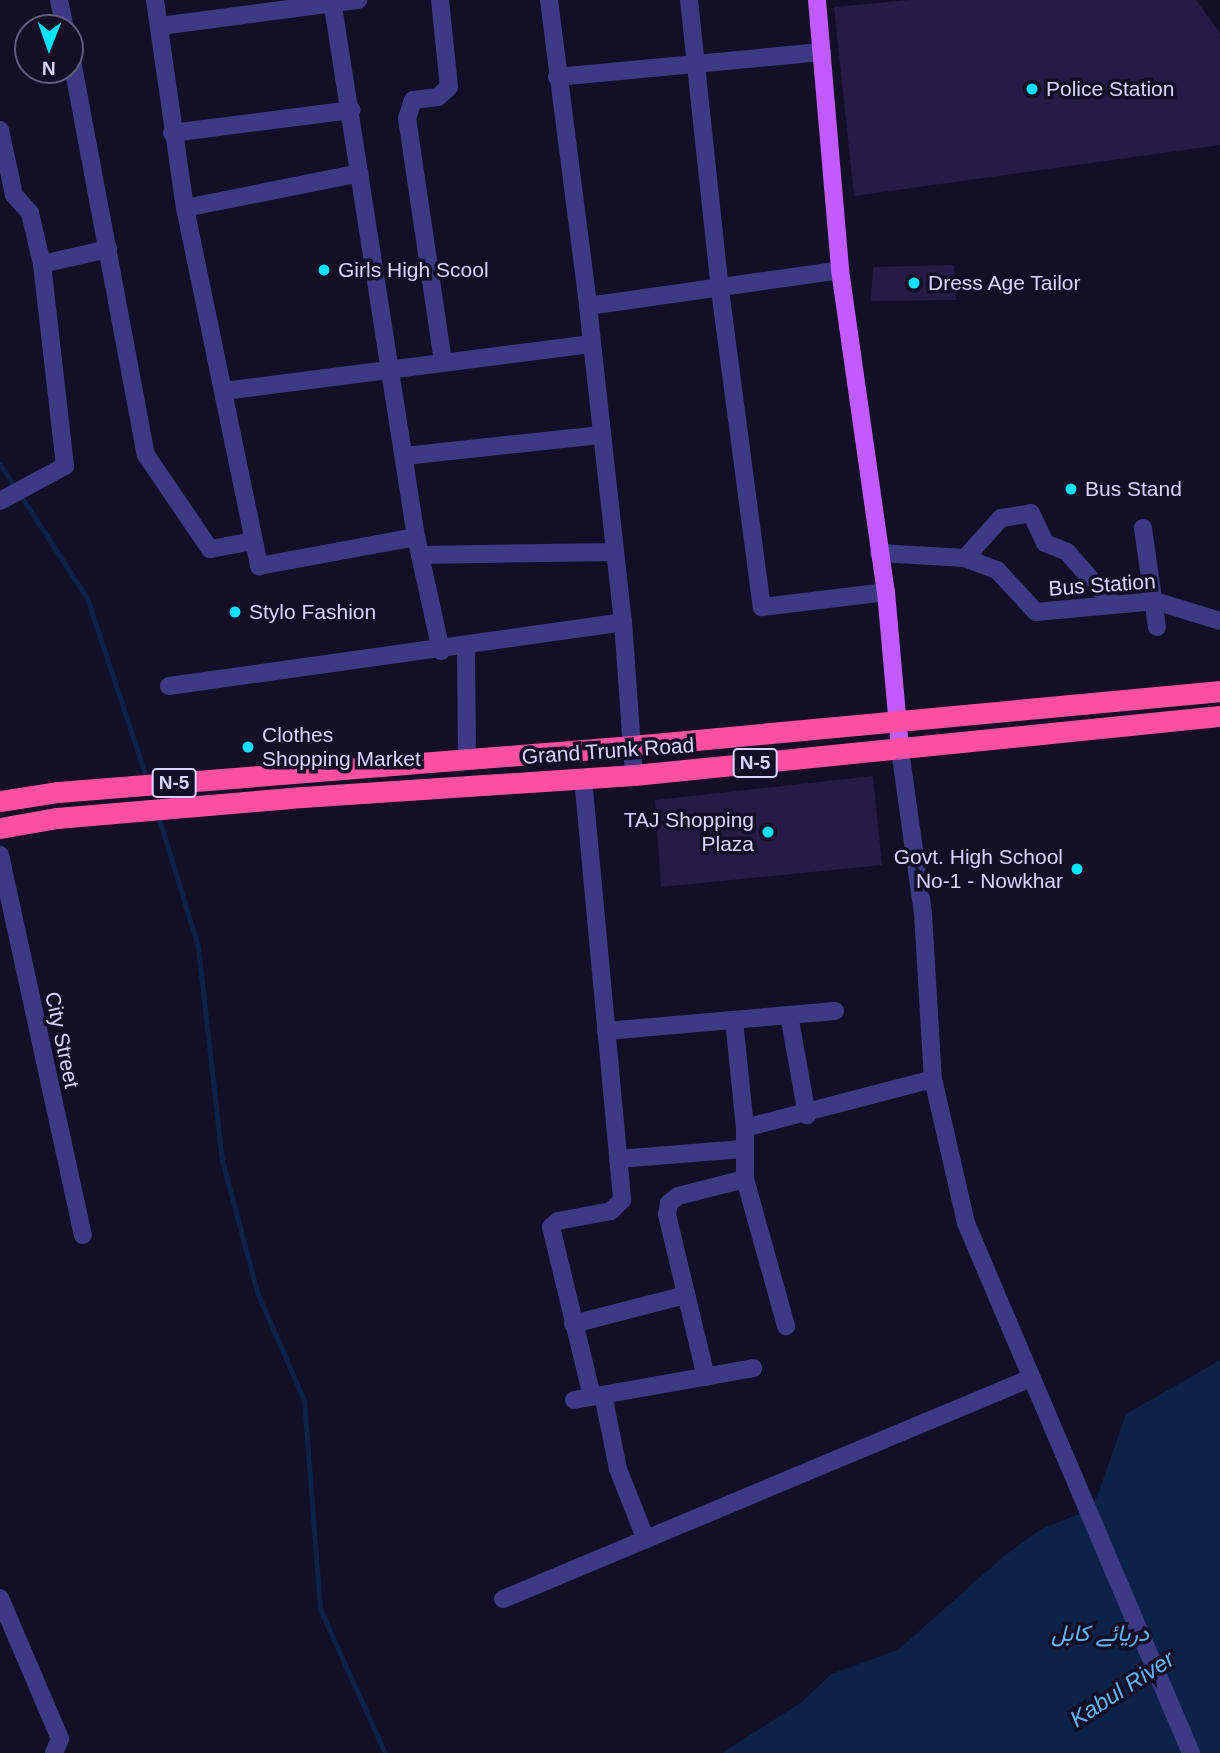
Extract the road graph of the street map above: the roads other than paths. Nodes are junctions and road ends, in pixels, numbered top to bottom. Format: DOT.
graph roads {
  1 [pos="155,0"];
  2 [pos="358,0"];
  3 [pos="440,0"];
  4 [pos="549,0"];
  5 [pos="689,0"];
  6 [pos="817,0"];
  7 [pos="332,2"];
  8 [pos="160,26"];
  9 [pos="822,52"];
  10 [pos="696,64"];
  11 [pos="557,77"];
  12 [pos="76,84"];
  13 [pos="352,110"];
  14 [pos="0,130"];
  15 [pos="172,134"];
  16 [pos="360,173"];
  17 [pos="185,208"];
  18 [pos="108,250"];
  19 [pos="42,264"];
  20 [pos="840,270"];
  21 [pos="719,290"];
  22 [pos="588,306"];
  23 [pos="592,344"];
  24 [pos="443,361"];
  25 [pos="391,366"];
  26 [pos="224,391"];
  27 [pos="602,435"];
  28 [pos="404,456"];
  29 [pos="0,501"];
  30 [pos="1143,528"];
  31 [pos="253,541"];
  32 [pos="418,546"];
  33 [pos="615,552"];
  34 [pos="879,553"];
  35 [pos="965,558"];
  36 [pos="886,592"];
  37 [pos="1155,601"];
  38 [pos="1112,603"];
  39 [pos="1220,621"];
  40 [pos="623,622"];
  41 [pos="1157,627"];
  42 [pos="466,647"];
  43 [pos="442,651"];
  44 [pos="169,686"];
  45 [pos="1220,691"];
  46 [pos="1220,716"];
  47 [pos="897,719"];
  48 [pos="632,747"];
  49 [pos="900,750"];
  50 [pos="467,760"];
  51 [pos="634,775"];
  52 [pos="583,778"];
  53 [pos="0,801"];
  54 [pos="0,828"];
  55 [pos="0,855"];
  56 [pos="835,1011"];
  57 [pos="789,1015"];
  58 [pos="734,1020"];
  59 [pos="606,1031"];
  60 [pos="933,1079"];
  61 [pos="807,1115"];
  62 [pos="745,1128"];
  63 [pos="743,1150"];
  64 [pos="618,1159"];
  65 [pos="745,1179"];
  66 [pos="83,1235"];
  67 [pos="686,1295"];
  68 [pos="573,1324"];
  69 [pos="786,1326"];
  70 [pos="753,1368"];
  71 [pos="706,1377"];
  72 [pos="1031,1378"];
  73 [pos="590,1397"];
  74 [pos="646,1540"];
  75 [pos="0,1598"];
  76 [pos="503,1599"];
  77 [pos="54,1753"];
  78 [pos="1191,1753"];
  1 -- 8 [label="street"];
  2 -- 7 [label="street"];
  3 -- 24 [label="street"];
  4 -- 11 [label="street"];
  5 -- 10 [label="street"];
  6 -- 9 [label="main road"];
  7 -- 8 [label="street"];
  7 -- 13 [label="street"];
  8 -- 15 [label="street"];
  9 -- 10 [label="street"];
  9 -- 20 [label="main road"];
  10 -- 11 [label="street"];
  10 -- 21 [label="street"];
  11 -- 22 [label="street"];
  12 -- 18 [label="street"];
  13 -- 15 [label="street"];
  13 -- 16 [label="street"];
  14 -- 19 [label="street"];
  15 -- 17 [label="street"];
  16 -- 17 [label="street"];
  16 -- 25 [label="street"];
  17 -- 26 [label="street"];
  18 -- 19 [label="street"];
  18 -- 31 [label="street"];
  19 -- 29 [label="street"];
  20 -- 21 [label="street"];
  20 -- 34 [label="main road"];
  21 -- 22 [label="street"];
  21 -- 36 [label="street"];
  22 -- 23 [label="street"];
  23 -- 24 [label="street"];
  23 -- 27 [label="street"];
  24 -- 25 [label="street"];
  25 -- 26 [label="street"];
  25 -- 28 [label="street"];
  26 -- 31 [label="street"];
  27 -- 28 [label="street"];
  27 -- 33 [label="street"];
  28 -- 32 [label="street"];
  30 -- 37 [label="street"];
  31 -- 32 [label="street"];
  32 -- 33 [label="street"];
  32 -- 43 [label="street"];
  33 -- 40 [label="street"];
  34 -- 35 [label="street, Bus Station"];
  34 -- 36 [label="main road"];
  35 -- 38 [label="street, Bus Station"];
  35 -- 38 [label="street"];
  36 -- 47 [label="main road"];
  37 -- 38 [label="street, Bus Station"];
  37 -- 39 [label="street, Bus Station"];
  37 -- 41 [label="street"];
  40 -- 42 [label="street"];
  40 -- 48 [label="street"];
  42 -- 43 [label="street"];
  42 -- 50 [label="street"];
  43 -- 44 [label="street"];
  45 -- 47 [label="highway, Grand Trunk Road / N-5"];
  46 -- 49 [label="highway, Grand Trunk Road / N-5"];
  47 -- 48 [label="highway, Grand Trunk Road / N-5"];
  47 -- 49 [label="main road"];
  48 -- 50 [label="highway, Grand Trunk Road / N-5"];
  48 -- 51 [label="street"];
  49 -- 51 [label="highway, Grand Trunk Road / N-5"];
  49 -- 60 [label="street"];
  50 -- 53 [label="highway, Grand Trunk Road / N-5"];
  51 -- 52 [label="highway, Grand Trunk Road / N-5"];
  52 -- 54 [label="highway, Grand Trunk Road / N-5"];
  52 -- 59 [label="street"];
  55 -- 66 [label="street, City Street"];
  56 -- 57 [label="street"];
  57 -- 58 [label="street"];
  57 -- 61 [label="street"];
  58 -- 59 [label="street"];
  58 -- 62 [label="street"];
  59 -- 64 [label="street"];
  60 -- 61 [label="street"];
  60 -- 72 [label="street"];
  61 -- 62 [label="street"];
  62 -- 63 [label="street"];
  63 -- 64 [label="street"];
  63 -- 65 [label="street"];
  64 -- 68 [label="street"];
  65 -- 67 [label="street"];
  65 -- 69 [label="street"];
  67 -- 68 [label="street"];
  67 -- 71 [label="street"];
  68 -- 73 [label="street"];
  70 -- 71 [label="street"];
  71 -- 73 [label="street"];
  72 -- 74 [label="street"];
  72 -- 78 [label="street"];
  73 -- 74 [label="street"];
  74 -- 76 [label="street"];
  75 -- 77 [label="street"];
}
